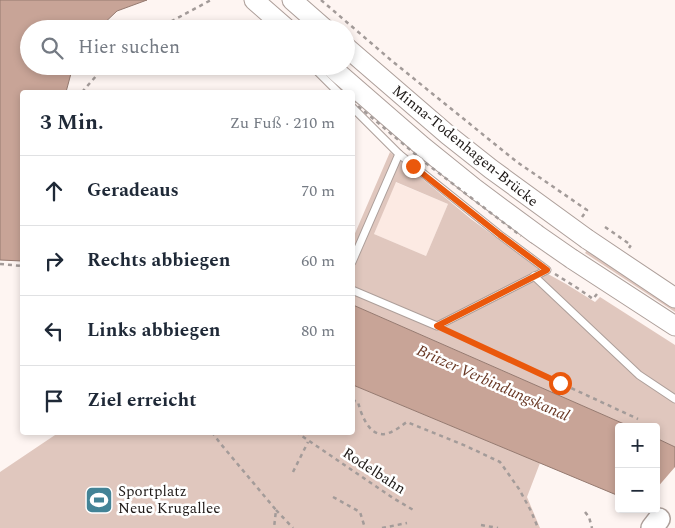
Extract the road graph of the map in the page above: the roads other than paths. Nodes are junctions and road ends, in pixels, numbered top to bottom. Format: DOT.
graph roads {
  1 [pos="248,0"];
  2 [pos="254,0"];
  3 [pos="292,0"];
  4 [pos="267,20"];
  5 [pos="277,20"];
  6 [pos="315,20"];
  7 [pos="355,56"];
  8 [pos="321,75"];
  9 [pos="340,75"];
  10 [pos="336,90"];
  11 [pos="355,110"];
  12 [pos="399,154"];
  13 [pos="355,255"];
  14 [pos="534,276"];
  15 [pos="355,291"];
  16 [pos="675,298"];
  17 [pos="675,326"];
  18 [pos="675,399"];
  1 -- 4 [label="lane"];
  2 -- 5 [label="main road"];
  3 -- 6 [label="main road"];
  7 -- 16 [label="main road, Minna-Todenhagen-Brücke, bridge"];
  8 -- 10 [label="lane"];
  9 -- 17 [label="main road, Minna-Todenhagen-Brücke, bridge"];
  11 -- 12 [label="lane"];
  12 -- 13 [label="lane"];
  12 -- 14 [label="lane"];
  14 -- 15 [label="lane"];
  14 -- 18 [label="lane"];
}
